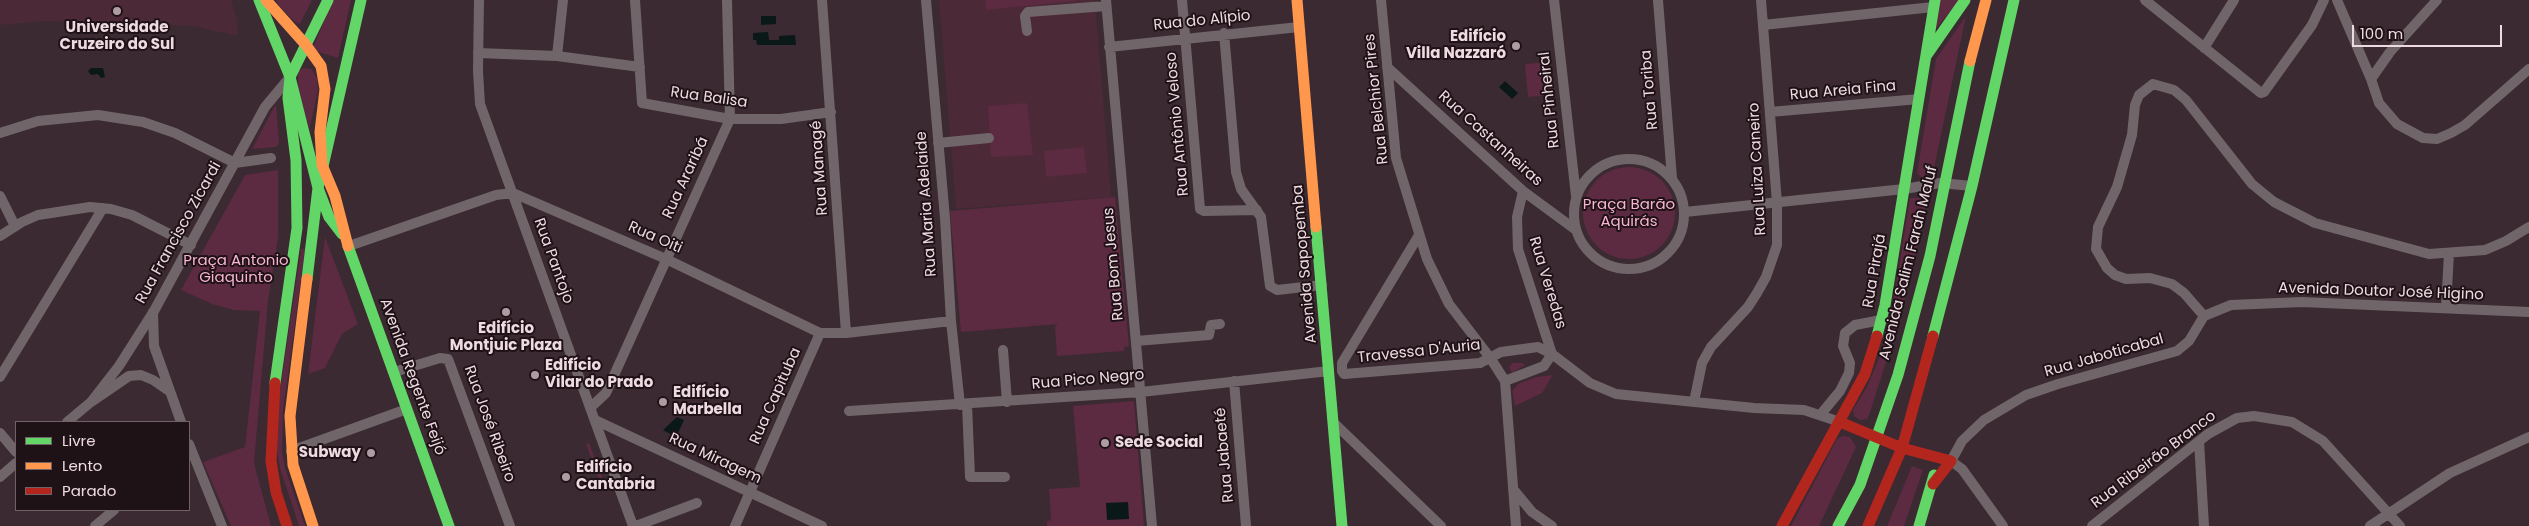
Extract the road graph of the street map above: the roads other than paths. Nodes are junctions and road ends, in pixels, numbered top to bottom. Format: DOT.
graph roads {
  1 [pos="259,0"];
  2 [pos="266,0"];
  3 [pos="328,0"];
  4 [pos="361,0"];
  5 [pos="479,0"];
  6 [pos="563,0"];
  7 [pos="635,0"];
  8 [pos="727,0"];
  9 [pos="822,0"];
  10 [pos="926,0"];
  11 [pos="1182,0"];
  12 [pos="1297,0"];
  13 [pos="1382,0"];
  14 [pos="1554,0"];
  15 [pos="1658,0"];
  16 [pos="1761,0"];
  17 [pos="1965,0"];
  18 [pos="1986,0"];
  19 [pos="2014,0"];
  20 [pos="2145,0"];
  21 [pos="2234,0"];
  22 [pos="2324,0"];
  23 [pos="2337,0"];
  24 [pos="2437,0"];
  25 [pos="1106,3"];
  26 [pos="1934,3"];
  27 [pos="1763,25"];
  28 [pos="1299,27"];
  29 [pos="1027,31"];
  30 [pos="1224,33"];
  31 [pos="1185,38"];
  32 [pos="306,45"];
  33 [pos="1109,47"];
  34 [pos="2204,48"];
  35 [pos="478,53"];
  36 [pos="557,56"];
  37 [pos="1926,56"];
  38 [pos="640,67"];
  39 [pos="1387,67"];
  40 [pos="2529,69"];
  41 [pos="290,77"];
  42 [pos="2371,79"];
  43 [pos="1919,99"];
  44 [pos="831,112"];
  45 [pos="1770,112"];
  46 [pos="730,119"];
  47 [pos="0,133"];
  48 [pos="989,138"];
  49 [pos="938,143"];
  50 [pos="271,158"];
  51 [pos="235,163"];
  52 [pos="322,165"];
  53 [pos="1672,178"];
  54 [pos="1945,184"];
  55 [pos="1972,186"];
  56 [pos="318,188"];
  57 [pos="1904,189"];
  58 [pos="1523,192"];
  59 [pos="512,193"];
  60 [pos="0,196"];
  61 [pos="1576,197"];
  62 [pos="1777,202"];
  63 [pos="103,208"];
  64 [pos="1257,210"];
  65 [pos="1685,212"];
  66 [pos="15,226"];
  67 [pos="2529,227"];
  68 [pos="1576,230"];
  69 [pos="1419,235"];
  70 [pos="0,236"];
  71 [pos="347,242"];
  72 [pos="192,244"];
  73 [pos="2449,253"];
  74 [pos="666,258"];
  75 [pos="1322,286"];
  76 [pos="2446,308"];
  77 [pos="154,311"];
  78 [pos="2529,312"];
  79 [pos="2204,316"];
  80 [pos="951,320"];
  81 [pos="1881,320"];
  82 [pos="1220,324"];
  83 [pos="820,333"];
  84 [pos="846,333"];
  85 [pos="1136,341"];
  86 [pos="1327,346"];
  87 [pos="1003,350"];
  88 [pos="1552,354"];
  89 [pos="1348,355"];
  90 [pos="1491,358"];
  91 [pos="1329,371"];
  92 [pos="394,372"];
  93 [pos="0,377"];
  94 [pos="1234,381"];
  95 [pos="1505,381"];
  96 [pos="169,391"];
  97 [pos="1141,392"];
  98 [pos="92,402"];
  99 [pos="1007,402"];
  100 [pos="1694,402"];
  101 [pos="964,405"];
  102 [pos="590,408"];
  103 [pos="407,409"];
  104 [pos="849,411"];
  105 [pos="1821,414"];
  106 [pos="595,420"];
  107 [pos="68,421"];
  108 [pos="181,421"];
  109 [pos="1333,422"];
  110 [pos="1840,422"];
  111 [pos="0,433"];
  112 [pos="2529,437"];
  113 [pos="1877,438"];
  114 [pos="2199,442"];
  115 [pos="190,447"];
  116 [pos="1902,448"];
  117 [pos="15,451"];
  118 [pos="291,451"];
  119 [pos="1928,455"];
  120 [pos="1951,461"];
  121 [pos="15,464"];
  122 [pos="0,477"];
  123 [pos="1006,477"];
  124 [pos="1932,484"];
  125 [pos="1513,489"];
  126 [pos="750,492"];
  127 [pos="697,503"];
  128 [pos="113,511"];
  129 [pos="2390,514"];
  130 [pos="94,526"];
  131 [pos="222,526"];
  132 [pos="288,526"];
  133 [pos="313,526"];
  134 [pos="449,526"];
  135 [pos="510,526"];
  136 [pos="635,526"];
  137 [pos="735,526"];
  138 [pos="822,526"];
  139 [pos="1152,526"];
  140 [pos="1246,526"];
  141 [pos="1342,526"];
  142 [pos="1441,526"];
  143 [pos="1516,526"];
  144 [pos="1552,526"];
  145 [pos="1782,526"];
  146 [pos="1838,526"];
  147 [pos="1868,526"];
  148 [pos="1919,526"];
  149 [pos="2003,526"];
  150 [pos="2092,526"];
  151 [pos="2204,526"];
  152 [pos="2370,526"];
  153 [pos="2400,526"];
  1 -- 41 [label="main road, Avenida Regente Feijó"];
  2 -- 32 [label="main road, Avenida Regente Feijó"];
  3 -- 32 [label="main road"];
  4 -- 52 [label="main road"];
  5 -- 35 [label="street, Rua Pantojo"];
  6 -- 36 [label="street"];
  7 -- 38 [label="street"];
  8 -- 46 [label="street, Rua Araribá"];
  9 -- 44 [label="street, Rua Managé"];
  10 -- 49 [label="street, Rua Maria Adelaide"];
  11 -- 31 [label="street"];
  12 -- 28 [label="main road, Avenida Sapopemba"];
  13 -- 39 [label="street, Rua Belchior Pires"];
  14 -- 61 [label="street, Rua Pinheiral"];
  15 -- 53 [label="street, Rua Toriba"];
  16 -- 27 [label="street, Rua Luiza Caneiro"];
  17 -- 37 [label="main road"];
  18 -- 54 [label="main road, Avenida Salim Farah Maluf"];
  19 -- 55 [label="main road"];
  20 -- 34 [label="street"];
  21 -- 34 [label="street"];
  22 -- 34 [label="street"];
  23 -- 42 [label="street"];
  24 -- 42 [label="street"];
  25 -- 29 [label="street"];
  25 -- 33 [label="street, Rua Bom Jesus"];
  26 -- 27 [label="street"];
  26 -- 37 [label="main road, Rua Pirajá"];
  27 -- 45 [label="street, Rua Luiza Caneiro"];
  28 -- 30 [label="street, Rua do Alípio"];
  28 -- 75 [label="main road, Avenida Sapopemba"];
  30 -- 31 [label="street, Rua do Alípio"];
  30 -- 64 [label="street"];
  31 -- 33 [label="street, Rua do Alípio"];
  31 -- 64 [label="street, Rua Antônio Veloso"];
  32 -- 41 [label="main road"];
  32 -- 52 [label="main road, Avenida Regente Feijó"];
  33 -- 85 [label="street, Rua Bom Jesus"];
  35 -- 36 [label="street"];
  35 -- 59 [label="street, Rua Pantojo"];
  36 -- 38 [label="street"];
  37 -- 43 [label="main road, Rua Pirajá"];
  38 -- 46 [label="street, Rua Balisa"];
  39 -- 58 [label="street, Rua Castanheiras"];
  39 -- 69 [label="street, Rua Belchior Pires"];
  40 -- 42 [label="street"];
  41 -- 51 [label="street, Rua Francisco Zicardi"];
  41 -- 56 [label="main road, Avenida Regente Feijó"];
  41 -- 132 [label="main road"];
  43 -- 45 [label="street, Rua Areia Fina"];
  43 -- 57 [label="main road, Rua Pirajá"];
  44 -- 46 [label="street, Rua Balisa"];
  44 -- 84 [label="street, Rua Managé"];
  45 -- 62 [label="street, Rua Luiza Caneiro"];
  46 -- 74 [label="street, Rua Araribá"];
  47 -- 51 [label="street"];
  48 -- 49 [label="street"];
  49 -- 80 [label="street, Rua Maria Adelaide"];
  50 -- 51 [label="street"];
  51 -- 72 [label="street, Rua Francisco Zicardi"];
  52 -- 56 [label="main road"];
  52 -- 71 [label="main road, Avenida Regente Feijó"];
  53 -- 61 [label="street"];
  53 -- 65 [label="street"];
  54 -- 55 [label="street"];
  54 -- 57 [label="street"];
  54 -- 113 [label="main road, Avenida Salim Farah Maluf"];
  55 -- 116 [label="main road"];
  56 -- 71 [label="main road, Avenida Regente Feijó"];
  56 -- 118 [label="main road"];
  57 -- 62 [label="street"];
  57 -- 81 [label="main road, Rua Pirajá"];
  58 -- 68 [label="street, Rua Castanheiras"];
  58 -- 88 [label="street, Rua Veredas"];
  59 -- 71 [label="street"];
  59 -- 74 [label="street, Rua Oiti"];
  59 -- 102 [label="street, Rua Pantojo"];
  60 -- 66 [label="street"];
  61 -- 68 [label="street"];
  62 -- 65 [label="street"];
  62 -- 100 [label="street, Rua Luiza Caneiro"];
  63 -- 66 [label="street"];
  63 -- 72 [label="street"];
  63 -- 93 [label="street"];
  64 -- 75 [label="street"];
  65 -- 68 [label="street"];
  66 -- 70 [label="street"];
  67 -- 73 [label="street"];
  69 -- 89 [label="street"];
  69 -- 90 [label="street, Rua Belchior Pires"];
  71 -- 92 [label="main road, Avenida Regente Feijó"];
  72 -- 77 [label="street, Rua Francisco Zicardi"];
  73 -- 76 [label="street"];
  73 -- 79 [label="street"];
  74 -- 83 [label="street, Rua Oiti"];
  74 -- 102 [label="street, Rua Araribá"];
  75 -- 86 [label="main road, Avenida Sapopemba"];
  76 -- 78 [label="street, Avenida Doutor José Higino"];
  76 -- 79 [label="street, Avenida Doutor José Higino"];
  77 -- 96 [label="street"];
  77 -- 98 [label="street, Rua Francisco Zicardi"];
  79 -- 120 [label="street, Rua Jaboticabal"];
  80 -- 84 [label="street, Rua Oiti"];
  80 -- 101 [label="street, Rua Maria Adelaide"];
  81 -- 105 [label="street"];
  81 -- 110 [label="main road, Rua Pirajá"];
  82 -- 85 [label="street"];
  83 -- 84 [label="street, Rua Oiti"];
  83 -- 126 [label="street, Rua Capituba"];
  85 -- 97 [label="street, Rua Bom Jesus"];
  86 -- 89 [label="street"];
  86 -- 91 [label="main road, Avenida Sapopemba"];
  87 -- 99 [label="street"];
  88 -- 90 [label="street, Travessa D'Auria"];
  88 -- 95 [label="street"];
  88 -- 100 [label="street"];
  89 -- 90 [label="street, Travessa D'Auria"];
  90 -- 95 [label="street, Rua Belchior Pires"];
  91 -- 94 [label="street, Rua Pico Negro"];
  91 -- 109 [label="main road, Avenida Sapopemba"];
  92 -- 103 [label="main road, Avenida Regente Feijó"];
  92 -- 135 [label="street, Rua José Ribeiro"];
  94 -- 97 [label="street, Rua Pico Negro"];
  94 -- 140 [label="street, Rua Jabaeté"];
  95 -- 125 [label="street, Rua Belchior Pires"];
  96 -- 98 [label="street, Rua Francisco Zicardi"];
  96 -- 108 [label="street"];
  97 -- 99 [label="street, Rua Pico Negro"];
  97 -- 139 [label="street, Rua Bom Jesus"];
  98 -- 107 [label="street, Rua Francisco Zicardi"];
  99 -- 101 [label="street, Rua Pico Negro"];
  100 -- 105 [label="street"];
  101 -- 104 [label="street, Rua Pico Negro"];
  101 -- 123 [label="street, Rua Maria Adelaide"];
  102 -- 106 [label="street, Rua Pantojo"];
  103 -- 118 [label="street"];
  103 -- 134 [label="main road, Avenida Regente Feijó"];
  105 -- 110 [label="street"];
  106 -- 126 [label="street, Rua Miragem"];
  106 -- 136 [label="street, Rua Pantojo"];
  109 -- 141 [label="main road, Avenida Sapopemba"];
  109 -- 142 [label="street"];
  110 -- 113 [label="main road"];
  110 -- 145 [label="main road, Rua Pirajá"];
  111 -- 117 [label="street"];
  112 -- 129 [label="street"];
  113 -- 116 [label="main road"];
  113 -- 146 [label="main road, Avenida Salim Farah Maluf"];
  114 -- 129 [label="street, Rua Ribeirão Branco"];
  114 -- 150 [label="street, Rua Ribeirão Branco"];
  114 -- 151 [label="street"];
  115 -- 131 [label="street"];
  116 -- 119 [label="main road"];
  116 -- 147 [label="main road"];
  118 -- 133 [label="main road"];
  119 -- 120 [label="main road"];
  119 -- 124 [label="main road, Rua Jaboticabal"];
  120 -- 124 [label="main road, Rua Jaboticabal"];
  120 -- 149 [label="street"];
  121 -- 122 [label="street"];
  124 -- 148 [label="main road, Rua Jaboticabal"];
  125 -- 143 [label="street, Rua Belchior Pires"];
  125 -- 144 [label="street"];
  126 -- 137 [label="street, Rua Capituba"];
  126 -- 138 [label="street, Rua Miragem"];
  127 -- 136 [label="street"];
  128 -- 130 [label="street"];
  129 -- 152 [label="street"];
  129 -- 153 [label="street, Rua Ribeirão Branco"];
}
